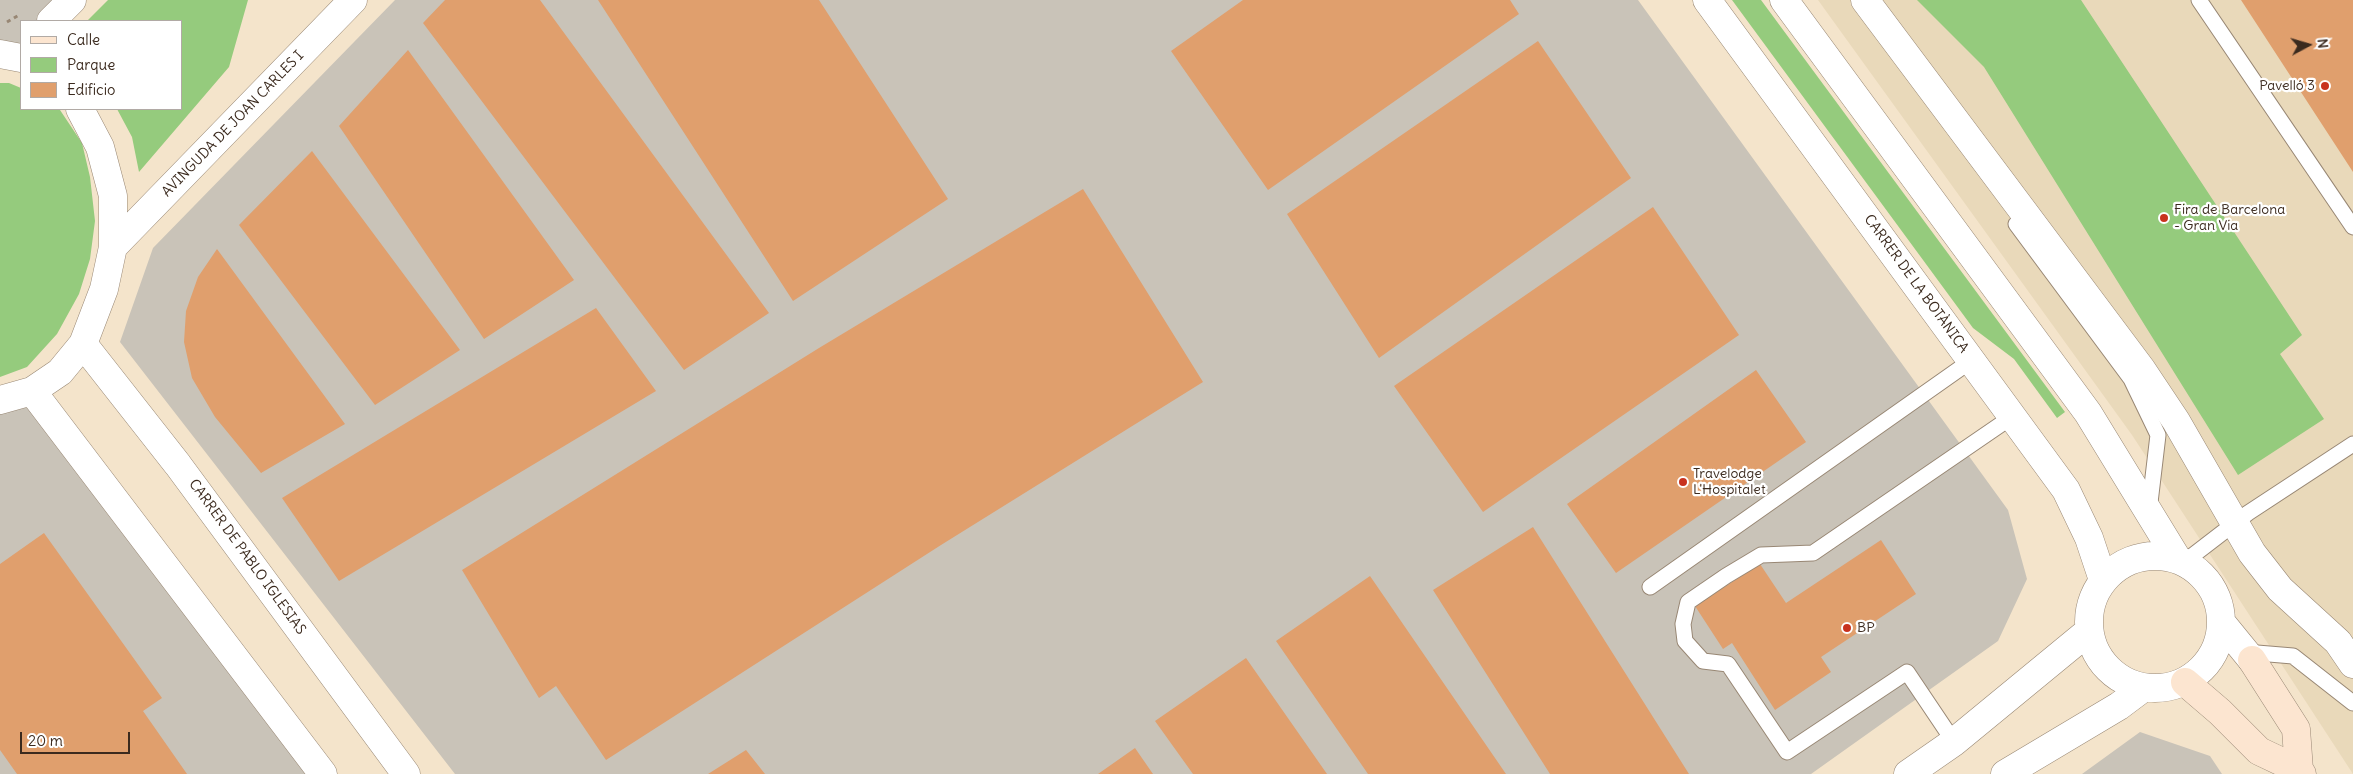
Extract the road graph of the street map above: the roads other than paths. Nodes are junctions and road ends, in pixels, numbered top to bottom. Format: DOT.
graph roads {
  1 [pos="72,0"];
  2 [pos="353,0"];
  3 [pos="1707,0"];
  4 [pos="1784,0"];
  5 [pos="1852,0"];
  6 [pos="1865,0"];
  7 [pos="2199,0"];
  8 [pos="52,20"];
  9 [pos="81,110"];
  10 [pos="2353,227"];
  11 [pos="113,247"];
  12 [pos="83,344"];
  13 [pos="1972,360"];
  14 [pos="32,390"];
  15 [pos="0,400"];
  16 [pos="2013,416"];
  17 [pos="2353,444"];
  18 [pos="2149,512"];
  19 [pos="2235,522"];
  20 [pos="2180,561"];
  21 [pos="2103,580"];
  22 [pos="1650,587"];
  23 [pos="2221,622"];
  24 [pos="2089,631"];
  25 [pos="2248,656"];
  26 [pos="2353,664"];
  27 [pos="2185,682"];
  28 [pos="2143,688"];
  29 [pos="2353,702"];
  30 [pos="1954,742"];
  31 [pos="2301,772"];
  32 [pos="323,774"];
  33 [pos="406,774"];
  34 [pos="1908,774"];
  35 [pos="2005,774"];
  1 -- 8 [label="street"];
  2 -- 11 [label="street, AVINGUDA DE JOAN CARLES I"];
  3 -- 13 [label="street, CARRER DE LA BOTÀNICA"];
  4 -- 18 [label="street"];
  5 -- 18 [label="lane"];
  6 -- 19 [label="street"];
  7 -- 10 [label="lane"];
  9 -- 11 [label="street"];
  11 -- 12 [label="street"];
  12 -- 14 [label="street"];
  12 -- 33 [label="street, CARRER DE PABLO IGLESIAS"];
  13 -- 16 [label="street, CARRER DE LA BOTÀNICA"];
  13 -- 22 [label="lane"];
  14 -- 15 [label="street"];
  14 -- 32 [label="street"];
  16 -- 21 [label="street, CARRER DE LA BOTÀNICA"];
  16 -- 30 [label="lane"];
  17 -- 19 [label="lane"];
  18 -- 20 [label="street"];
  19 -- 20 [label="lane"];
  19 -- 26 [label="street"];
  20 -- 21 [label="street"];
  20 -- 23 [label="street"];
  21 -- 24 [label="street"];
  23 -- 25 [label="street"];
  23 -- 27 [label="street"];
  24 -- 28 [label="street"];
  24 -- 30 [label="street"];
  25 -- 29 [label="lane"];
  25 -- 31 [label="street"];
  27 -- 28 [label="street"];
  27 -- 31 [label="street"];
  28 -- 35 [label="street"];
  30 -- 34 [label="street"];
}
